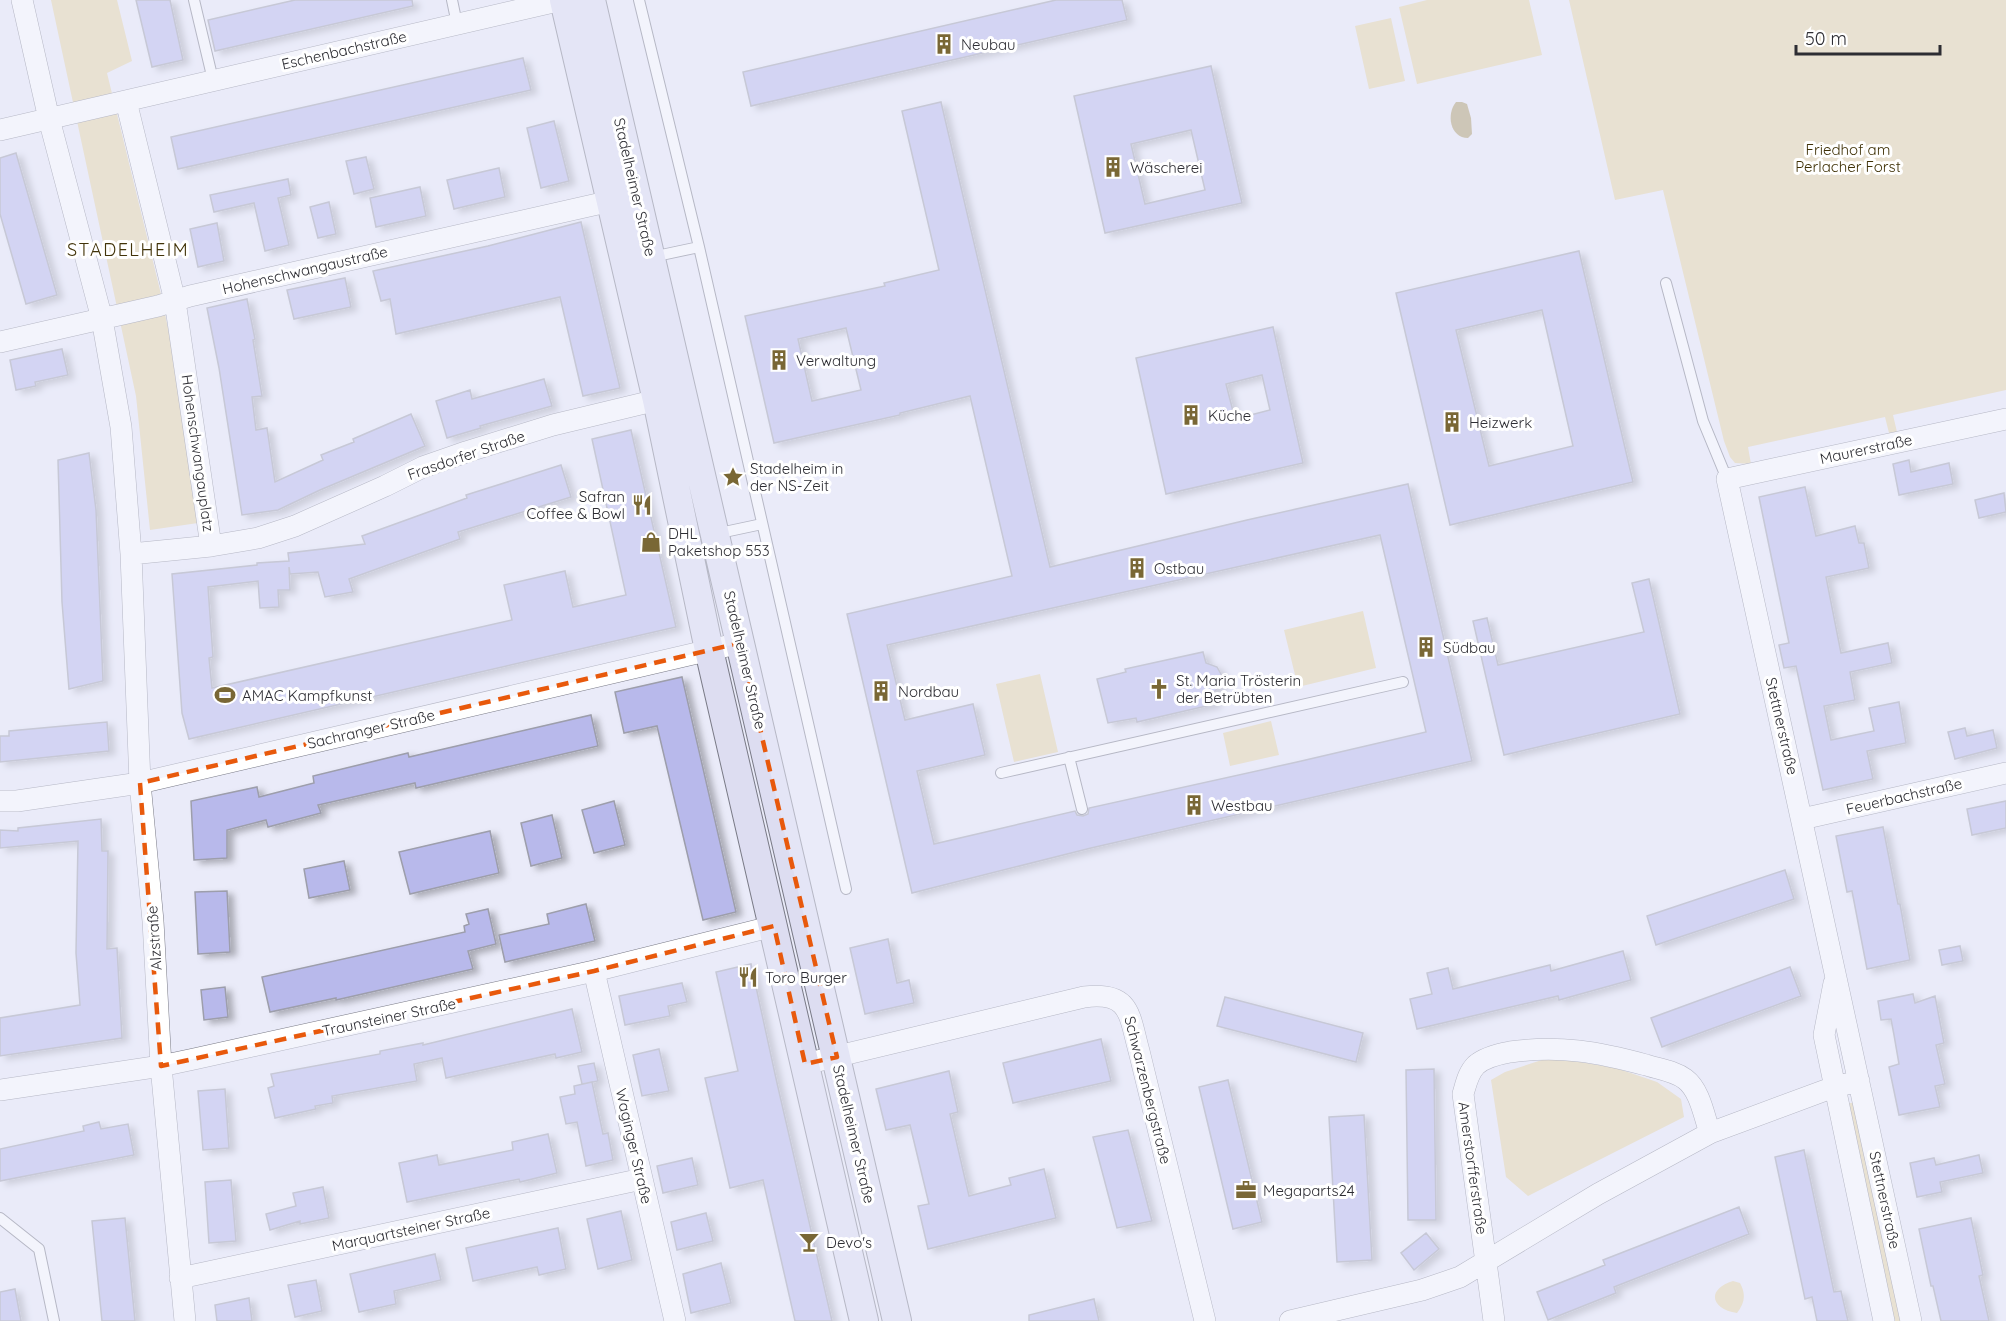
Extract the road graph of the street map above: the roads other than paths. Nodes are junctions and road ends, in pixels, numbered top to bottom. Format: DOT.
graph roads {
  1 [pos="22,0"];
  2 [pos="194,0"];
  3 [pos="452,0"];
  4 [pos="563,0"];
  5 [pos="591,0"];
  6 [pos="639,0"];
  7 [pos="457,24"];
  8 [pos="213,80"];
  9 [pos="126,101"];
  10 [pos="50,119"];
  11 [pos="0,130"];
  12 [pos="611,201"];
  13 [pos="699,247"];
  14 [pos="651,257"];
  15 [pos="1666,283"];
  16 [pos="175,301"];
  17 [pos="102,319"];
  18 [pos="0,342"];
  19 [pos="657,400"];
  20 [pos="2006,419"];
  21 [pos="1727,479"];
  22 [pos="762,524"];
  23 [pos="715,534"];
  24 [pos="211,546"];
  25 [pos="131,554"];
  26 [pos="740,643"];
  27 [pos="709,650"];
  28 [pos="1403,682"];
  29 [pos="1070,757"];
  30 [pos="1001,772"];
  31 [pos="2006,773"];
  32 [pos="140,783"];
  33 [pos="0,801"];
  34 [pos="1082,809"];
  35 [pos="1802,819"];
  36 [pos="846,889"];
  37 [pos="774,926"];
  38 [pos="594,971"];
  39 [pos="1835,974"];
  40 [pos="837,1057"];
  41 [pos="805,1064"];
  42 [pos="161,1066"];
  43 [pos="1859,1081"];
  44 [pos="1834,1087"];
  45 [pos="0,1090"];
  46 [pos="1710,1133"];
  47 [pos="642,1179"];
  48 [pos="0,1218"];
  49 [pos="1486,1263"];
  50 [pos="180,1278"];
  51 [pos="54,1321"];
  52 [pos="185,1321"];
  53 [pos="675,1321"];
  54 [pos="864,1321"];
  55 [pos="897,1321"];
  56 [pos="1205,1321"];
  57 [pos="1290,1321"];
  58 [pos="1494,1321"];
  59 [pos="1884,1321"];
  60 [pos="1911,1321"];
  1 -- 10 [label="street"];
  2 -- 8 [label="lane"];
  3 -- 7 [label="lane"];
  4 -- 7 [label="street, Eschenbachstraße"];
  4 -- 12 [label="main road, Stadelheimer Straße"];
  5 -- 14 [label="main road, Stadelheimer Straße"];
  6 -- 13 [label="lane"];
  7 -- 8 [label="street, Eschenbachstraße"];
  8 -- 9 [label="street, Eschenbachstraße"];
  9 -- 10 [label="street"];
  9 -- 16 [label="street, Hohenschwangauplatz"];
  10 -- 11 [label="street"];
  10 -- 17 [label="street"];
  12 -- 16 [label="street, Hohenschwangaustraße"];
  12 -- 19 [label="main road, Stadelheimer Straße"];
  13 -- 14 [label="lane"];
  13 -- 22 [label="lane"];
  14 -- 23 [label="main road, Stadelheimer Straße"];
  15 -- 21 [label="lane"];
  16 -- 17 [label="street, Hohenschwangaustraße"];
  16 -- 24 [label="street, Hohenschwangauplatz"];
  17 -- 18 [label="street, Hohenschwangaustraße"];
  17 -- 25 [label="street"];
  19 -- 24 [label="street, Frasdorfer Straße"];
  19 -- 27 [label="main road, Stadelheimer Straße"];
  20 -- 21 [label="street, Maurerstraße"];
  21 -- 35 [label="street, Stettnerstraße"];
  22 -- 23 [label="lane"];
  22 -- 36 [label="lane"];
  23 -- 26 [label="main road, Stadelheimer Straße"];
  24 -- 25 [label="street, Hohenschwangauplatz"];
  25 -- 32 [label="street, Alzstraße"];
  26 -- 27 [label="street, Sachranger Straße"];
  26 -- 40 [label="main road, Stadelheimer Straße"];
  27 -- 32 [label="street, Sachranger Straße"];
  27 -- 37 [label="main road, Stadelheimer Straße"];
  28 -- 29 [label="lane"];
  29 -- 30 [label="lane"];
  29 -- 34 [label="lane"];
  31 -- 35 [label="street, Feuerbachstraße"];
  32 -- 33 [label="street, Sachranger Straße"];
  32 -- 42 [label="street, Alzstraße"];
  35 -- 39 [label="street, Stettnerstraße"];
  37 -- 38 [label="street, Traunsteiner Straße"];
  37 -- 41 [label="main road, Stadelheimer Straße"];
  38 -- 42 [label="street, Traunsteiner Straße"];
  38 -- 47 [label="street, Waginger Straße"];
  39 -- 43 [label="street, Stettnerstraße"];
  39 -- 44 [label="street, Stettnerstraße"];
  40 -- 41 [label="street, Schwarzenbergstraße"];
  40 -- 55 [label="main road, Stadelheimer Straße"];
  40 -- 56 [label="street, Schwarzenbergstraße"];
  41 -- 54 [label="main road, Stadelheimer Straße"];
  42 -- 45 [label="street, Traunsteiner Straße"];
  42 -- 50 [label="street, Alzstraße"];
  43 -- 44 [label="street"];
  43 -- 60 [label="street, Stettnerstraße"];
  44 -- 46 [label="street"];
  44 -- 59 [label="street, Stettnerstraße"];
  46 -- 49 [label="street"];
  46 -- 49 [label="street, Amerstorfferstraße"];
  47 -- 50 [label="street, Marquartsteiner Straße"];
  47 -- 53 [label="street, Waginger Straße"];
  48 -- 51 [label="lane"];
  49 -- 57 [label="street"];
  49 -- 58 [label="street, Amerstorfferstraße"];
  50 -- 52 [label="street, Alzstraße"];
}
